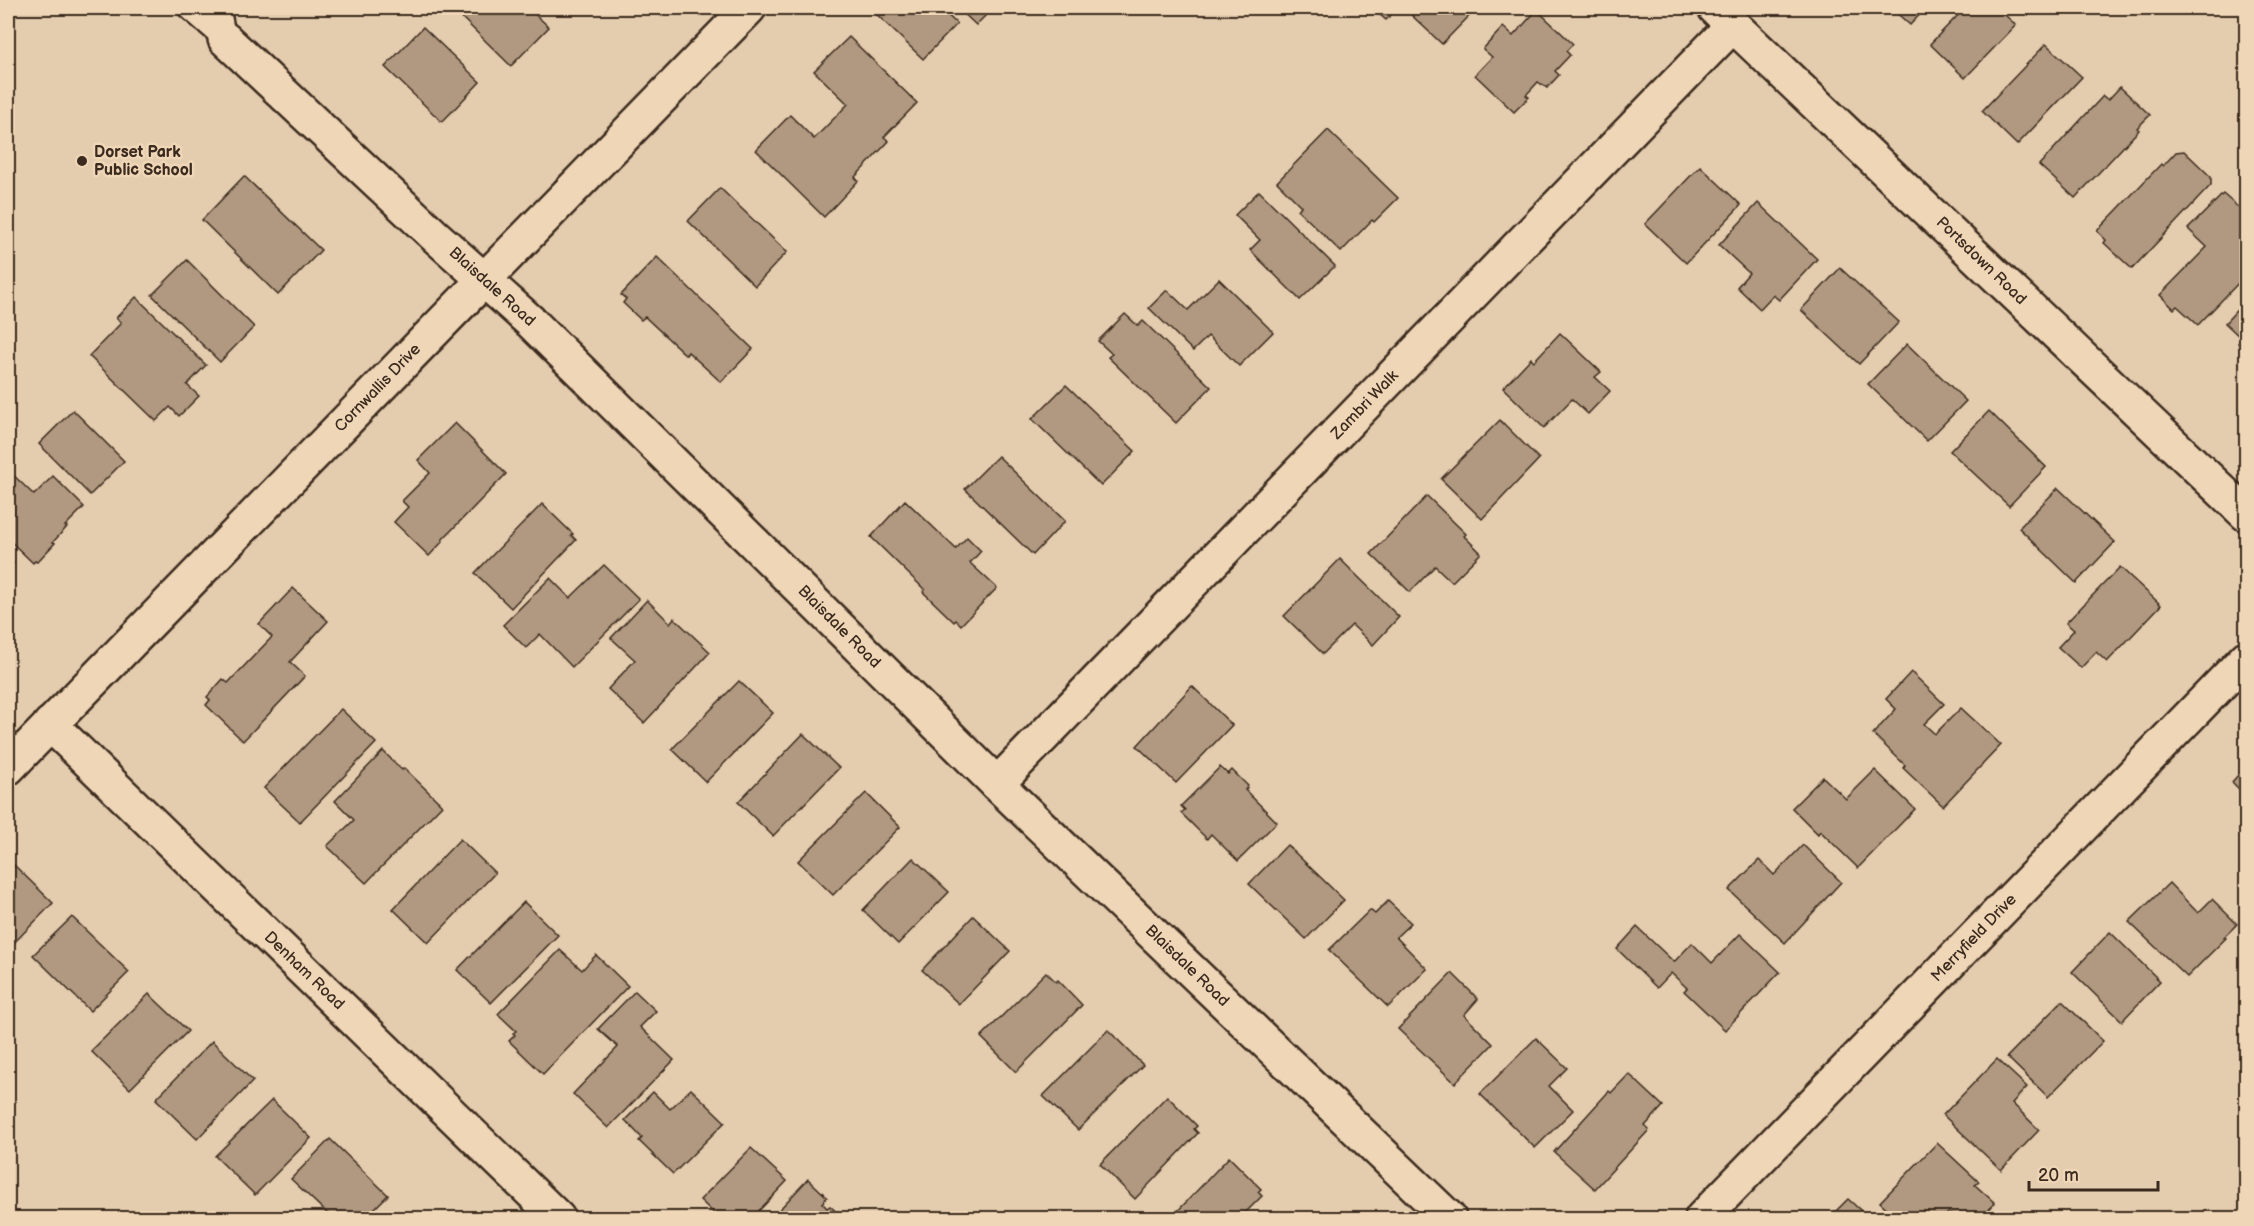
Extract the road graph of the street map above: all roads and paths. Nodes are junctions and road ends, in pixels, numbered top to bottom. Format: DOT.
graph roads {
  1 [pos="189,8"];
  2 [pos="749,8"];
  3 [pos="1724,16"];
  4 [pos="222,23"];
  5 [pos="484,279"];
  6 [pos="2247,514"];
  7 [pos="2247,658"];
  8 [pos="50,724"];
  9 [pos="8,768"];
  10 [pos="997,784"];
  11 [pos="558,1218"];
  12 [pos="1449,1218"];
  13 [pos="1702,1218"];
  1 -- 4 [label="lane"];
  2 -- 5 [label="street, Cornwallis Drive"];
  3 -- 6 [label="street, Portsdown Road"];
  3 -- 10 [label="street, Zambri Walk"];
  4 -- 5 [label="street, Blaisdale Road"];
  5 -- 8 [label="street, Cornwallis Drive"];
  5 -- 10 [label="street, Blaisdale Road"];
  7 -- 13 [label="street, Merryfield Drive"];
  8 -- 9 [label="street, Cornwallis Drive"];
  8 -- 11 [label="street, Denham Road"];
  10 -- 12 [label="street, Blaisdale Road"];
}
